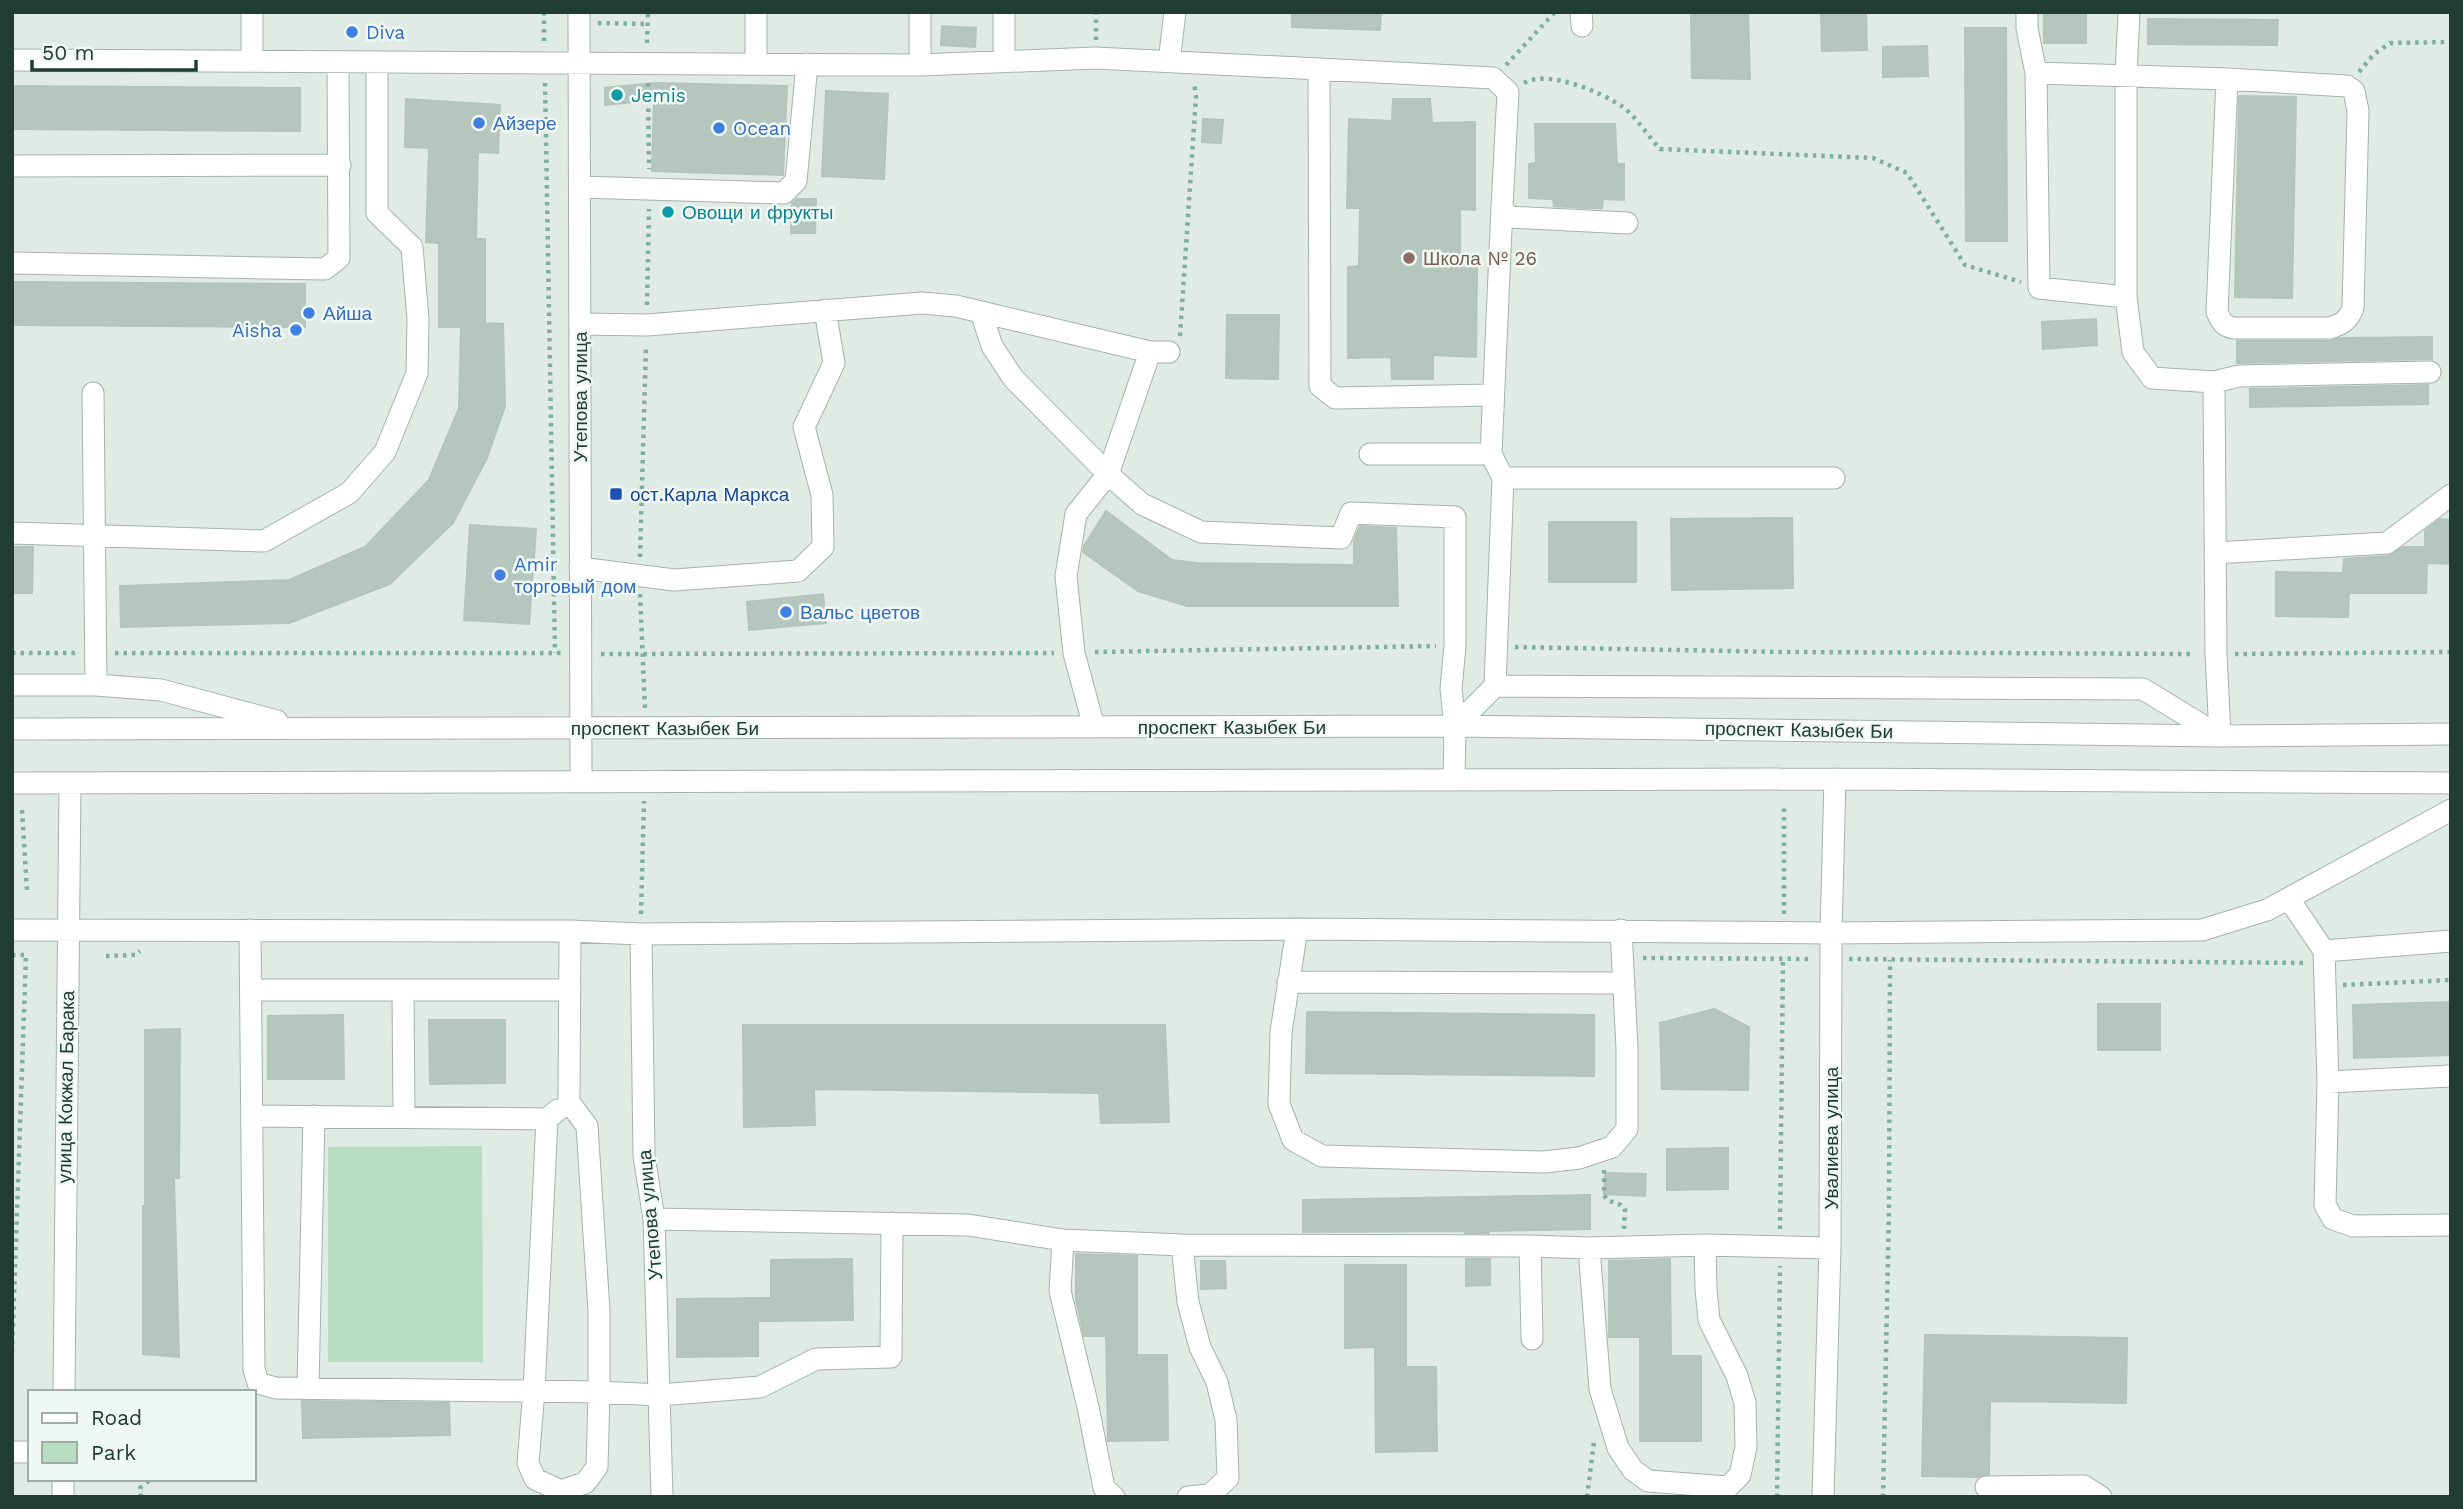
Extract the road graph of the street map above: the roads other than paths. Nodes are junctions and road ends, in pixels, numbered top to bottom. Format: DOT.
graph roads {
  1 [pos="253,12"];
  2 [pos="756,12"];
  3 [pos="920,12"];
  4 [pos="1004,12"];
  5 [pos="1175,12"];
  6 [pos="2027,12"];
  7 [pos="2129,12"];
  8 [pos="588,18"];
  9 [pos="12,60"];
  10 [pos="252,61"];
  11 [pos="1003,61"];
  12 [pos="338,62"];
  13 [pos="377,62"];
  14 [pos="1169,62"];
  15 [pos="579,63"];
  16 [pos="756,64"];
  17 [pos="807,64"];
  18 [pos="920,65"];
  19 [pos="1319,69"];
  20 [pos="2036,73"];
  21 [pos="2126,75"];
  22 [pos="2227,79"];
  23 [pos="340,165"];
  24 [pos="12,166"];
  25 [pos="580,187"];
  26 [pos="1502,207"];
  27 [pos="1628,223"];
  28 [pos="12,263"];
  29 [pos="2126,297"];
  30 [pos="825,310"];
  31 [pos="981,312"];
  32 [pos="580,324"];
  33 [pos="2430,372"];
  34 [pos="2214,382"];
  35 [pos="93,393"];
  36 [pos="1493,395"];
  37 [pos="1370,454"];
  38 [pos="1491,454"];
  39 [pos="1108,474"];
  40 [pos="1503,478"];
  41 [pos="1834,478"];
  42 [pos="2451,495"];
  43 [pos="12,533"];
  44 [pos="96,534"];
  45 [pos="2215,553"];
  46 [pos="580,568"];
  47 [pos="12,685"];
  48 [pos="96,685"];
  49 [pos="1495,686"];
  50 [pos="1455,726"];
  51 [pos="1094,727"];
  52 [pos="580,728"];
  53 [pos="12,729"];
  54 [pos="306,729"];
  55 [pos="2451,734"];
  56 [pos="2220,736"];
  57 [pos="1835,779"];
  58 [pos="1454,780"];
  59 [pos="581,782"];
  60 [pos="12,783"];
  61 [pos="69,783"];
  62 [pos="2451,783"];
  63 [pos="2451,810"];
  64 [pos="2289,899"];
  65 [pos="1297,929"];
  66 [pos="12,930"];
  67 [pos="67,930"];
  68 [pos="250,930"];
  69 [pos="570,930"];
  70 [pos="1621,930"];
  71 [pos="1831,933"];
  72 [pos="641,934"];
  73 [pos="2451,942"];
  74 [pos="2324,957"];
  75 [pos="1288,982"];
  76 [pos="1624,983"];
  77 [pos="251,990"];
  78 [pos="570,990"];
  79 [pos="403,991"];
  80 [pos="2451,1076"];
  81 [pos="2328,1082"];
  82 [pos="569,1101"];
  83 [pos="252,1116"];
  84 [pos="314,1116"];
  85 [pos="404,1116"];
  86 [pos="547,1119"];
  87 [pos="654,1219"];
  88 [pos="892,1223"];
  89 [pos="2451,1225"];
  90 [pos="1063,1240"];
  91 [pos="1182,1245"];
  92 [pos="1706,1245"];
  93 [pos="1530,1246"];
  94 [pos="1589,1248"];
  95 [pos="1830,1248"];
  96 [pos="1532,1339"];
  97 [pos="308,1388"];
  98 [pos="64,1390"];
  99 [pos="534,1390"];
  100 [pos="600,1392"];
  101 [pos="660,1395"];
  102 [pos="1986,1487"];
  103 [pos="662,1497"];
  104 [pos="1114,1497"];
  105 [pos="1188,1497"];
  106 [pos="1823,1497"];
  107 [pos="2101,1497"];
  1 -- 10 [label="street"];
  2 -- 16 [label="street"];
  3 -- 18 [label="street"];
  4 -- 11 [label="street"];
  5 -- 14 [label="street"];
  6 -- 20 [label="street"];
  7 -- 21 [label="street"];
  8 -- 15 [label="street, Утепова улица"];
  9 -- 10 [label="street"];
  10 -- 12 [label="street"];
  11 -- 14 [label="street"];
  11 -- 18 [label="street"];
  12 -- 13 [label="street"];
  12 -- 23 [label="street"];
  13 -- 15 [label="street"];
  13 -- 44 [label="street"];
  14 -- 19 [label="street"];
  15 -- 16 [label="street"];
  15 -- 25 [label="street, Утепова улица"];
  16 -- 17 [label="street"];
  17 -- 18 [label="street"];
  17 -- 25 [label="street"];
  19 -- 26 [label="street"];
  19 -- 36 [label="street"];
  20 -- 21 [label="street"];
  20 -- 29 [label="street"];
  21 -- 22 [label="street"];
  21 -- 29 [label="street"];
  22 -- 22 [label="street"];
  23 -- 24 [label="street"];
  23 -- 28 [label="street"];
  25 -- 32 [label="street, Утепова улица"];
  26 -- 27 [label="street"];
  26 -- 36 [label="street"];
  29 -- 34 [label="street"];
  30 -- 31 [label="street"];
  30 -- 32 [label="street"];
  30 -- 46 [label="street"];
  31 -- 39 [label="street"];
  31 -- 39 [label="street"];
  32 -- 46 [label="street, Утепова улица"];
  33 -- 34 [label="street"];
  34 -- 45 [label="street"];
  35 -- 44 [label="street"];
  36 -- 38 [label="street"];
  37 -- 38 [label="street"];
  38 -- 40 [label="street"];
  39 -- 50 [label="street"];
  39 -- 51 [label="street"];
  40 -- 41 [label="street"];
  40 -- 49 [label="street"];
  42 -- 45 [label="street"];
  43 -- 44 [label="street"];
  44 -- 48 [label="street"];
  45 -- 56 [label="street"];
  46 -- 52 [label="street, Утепова улица"];
  47 -- 48 [label="street"];
  48 -- 54 [label="street"];
  49 -- 50 [label="street"];
  49 -- 56 [label="street"];
  50 -- 51 [label="street, проспект Казыбек Би"];
  50 -- 56 [label="street, проспект Казыбек Би"];
  50 -- 58 [label="street"];
  51 -- 52 [label="street, проспект Казыбек Би"];
  52 -- 54 [label="street, проспект Казыбек Би"];
  52 -- 59 [label="street, Утепова улица"];
  53 -- 54 [label="street, проспект Казыбек Би"];
  55 -- 56 [label="street, проспект Казыбек Би"];
  57 -- 58 [label="street"];
  57 -- 62 [label="street"];
  57 -- 71 [label="street, Увалиева улица"];
  58 -- 59 [label="street"];
  59 -- 61 [label="street"];
  60 -- 61 [label="street"];
  61 -- 67 [label="street, улица Кокжал Барака"];
  63 -- 64 [label="street"];
  64 -- 71 [label="street"];
  64 -- 74 [label="street"];
  65 -- 70 [label="street"];
  65 -- 72 [label="street"];
  65 -- 75 [label="street"];
  66 -- 67 [label="street"];
  67 -- 68 [label="street"];
  67 -- 98 [label="street, улица Кокжал Барака"];
  68 -- 69 [label="street"];
  68 -- 77 [label="street"];
  69 -- 72 [label="street"];
  69 -- 78 [label="street"];
  70 -- 71 [label="street"];
  70 -- 76 [label="street"];
  71 -- 95 [label="street, Увалиева улица"];
  72 -- 87 [label="street, Утепова улица"];
  73 -- 74 [label="street"];
  74 -- 81 [label="street"];
  75 -- 76 [label="street"];
  75 -- 76 [label="street"];
  77 -- 79 [label="street"];
  77 -- 83 [label="street"];
  78 -- 79 [label="street"];
  78 -- 82 [label="street"];
  79 -- 85 [label="street"];
  80 -- 81 [label="street"];
  81 -- 89 [label="street"];
  82 -- 86 [label="street"];
  82 -- 100 [label="street"];
  83 -- 84 [label="street"];
  83 -- 97 [label="street"];
  84 -- 85 [label="street"];
  84 -- 97 [label="street"];
  85 -- 86 [label="street"];
  86 -- 99 [label="street"];
  87 -- 88 [label="street"];
  87 -- 101 [label="street, Утепова улица"];
  88 -- 90 [label="street"];
  88 -- 101 [label="street"];
  90 -- 91 [label="street"];
  90 -- 104 [label="street"];
  91 -- 93 [label="street"];
  91 -- 105 [label="street"];
  92 -- 94 [label="street"];
  92 -- 94 [label="street"];
  92 -- 95 [label="street"];
  93 -- 94 [label="street"];
  93 -- 96 [label="street"];
  95 -- 106 [label="street, Увалиева улица"];
  97 -- 99 [label="street"];
  99 -- 100 [label="street"];
  99 -- 100 [label="street"];
  100 -- 101 [label="street"];
  101 -- 103 [label="street, Утепова улица"];
  102 -- 107 [label="street"];
}
